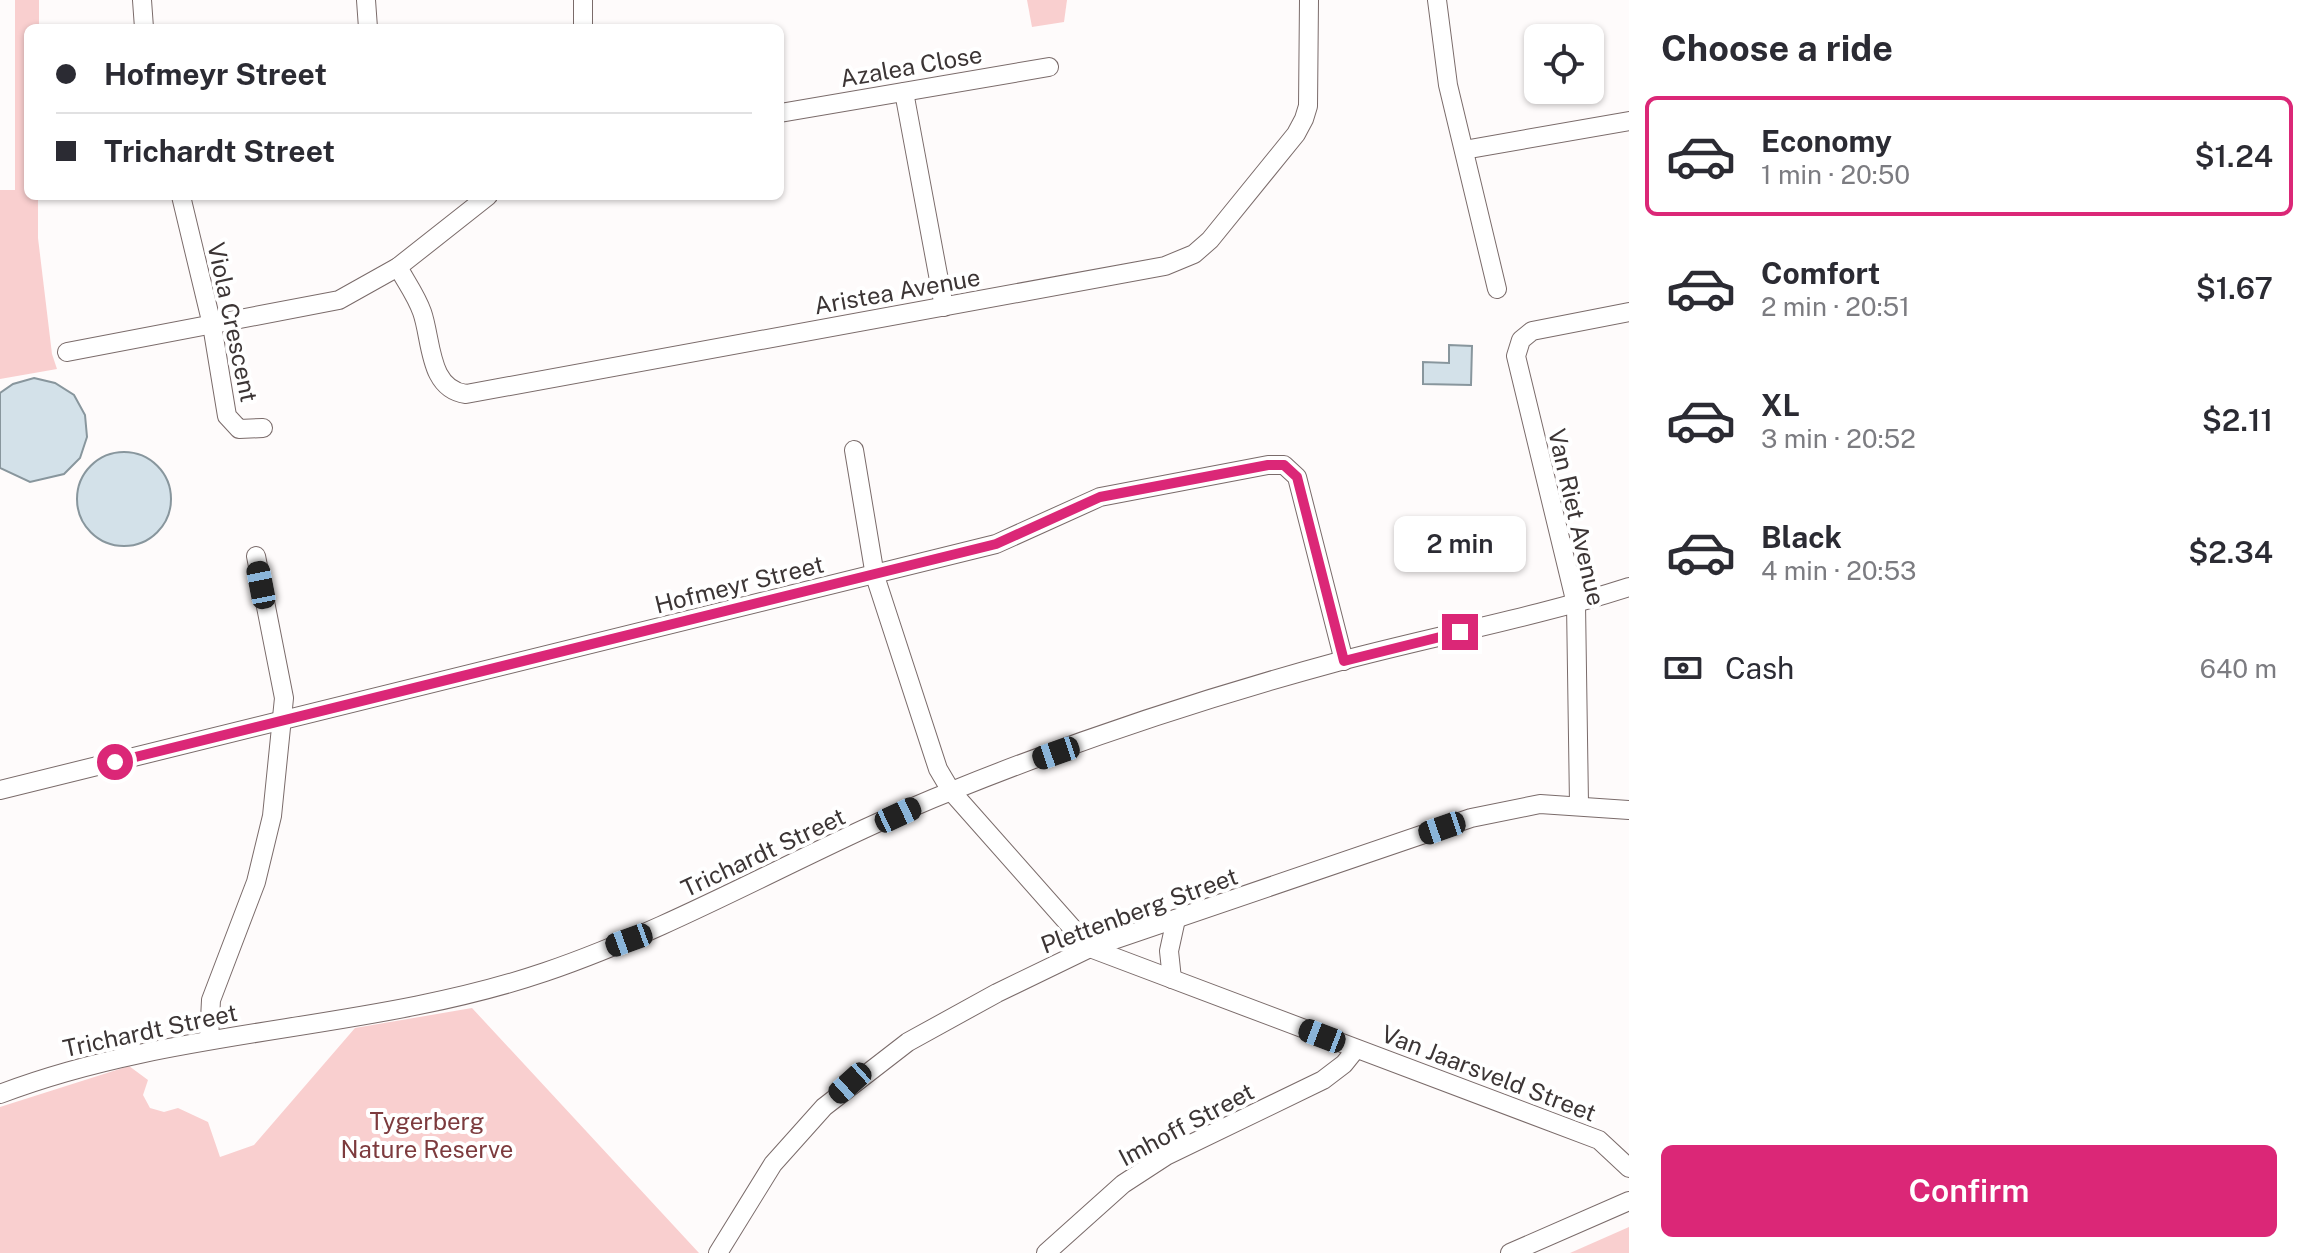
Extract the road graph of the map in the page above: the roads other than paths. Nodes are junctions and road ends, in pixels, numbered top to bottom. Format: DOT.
graph roads {
  1 [pos="142,0"];
  2 [pos="366,0"];
  3 [pos="583,0"];
  4 [pos="1309,0"];
  5 [pos="1437,0"];
  6 [pos="144,24"];
  7 [pos="368,24"];
  8 [pos="583,24"];
  9 [pos="1049,67"];
  10 [pos="904,92"];
  11 [pos="784,112"];
  12 [pos="1629,121"];
  13 [pos="1464,150"];
  14 [pos="184,200"];
  15 [pos="483,200"];
  16 [pos="398,267"];
  17 [pos="1497,289"];
  18 [pos="944,307"];
  19 [pos="1629,312"];
  20 [pos="212,325"];
  21 [pos="67,352"];
  22 [pos="263,428"];
  23 [pos="854,450"];
  24 [pos="256,556"];
  25 [pos="875,576"];
  26 [pos="1629,587"];
  27 [pos="1576,604"];
  28 [pos="1344,661"];
  29 [pos="282,721"];
  30 [pos="0,790"];
  31 [pos="951,791"];
  32 [pos="1579,804"];
  33 [pos="1629,810"];
  34 [pos="1176,919"];
  35 [pos="1090,948"];
  36 [pos="1172,979"];
  37 [pos="209,1040"];
  38 [pos="1356,1049"];
  39 [pos="0,1094"];
  40 [pos="1629,1168"];
  41 [pos="1629,1201"];
  42 [pos="718,1253"];
  43 [pos="1046,1253"];
  44 [pos="1510,1253"];
  1 -- 6 [label="street"];
  2 -- 7 [label="street"];
  3 -- 8 [label="street"];
  4 -- 18 [label="street, Aristea Avenue"];
  5 -- 13 [label="street"];
  9 -- 10 [label="street, Azalea Close"];
  10 -- 11 [label="street, Azalea Close"];
  10 -- 18 [label="street"];
  12 -- 13 [label="street"];
  13 -- 17 [label="street"];
  14 -- 20 [label="street, Viola Crescent"];
  15 -- 16 [label="street"];
  16 -- 18 [label="street, Aristea Avenue"];
  16 -- 20 [label="street"];
  19 -- 27 [label="street, Van Riet Avenue"];
  20 -- 21 [label="street"];
  20 -- 22 [label="street, Viola Crescent"];
  23 -- 25 [label="street, Van Jaarsveld Street"];
  24 -- 29 [label="street"];
  25 -- 28 [label="street, Hofmeyr Street"];
  25 -- 29 [label="street, Hofmeyr Street"];
  25 -- 31 [label="street, Van Jaarsveld Street"];
  26 -- 27 [label="street, Trichardt Street"];
  27 -- 28 [label="street, Trichardt Street"];
  27 -- 32 [label="street, Van Riet Avenue"];
  28 -- 31 [label="street, Trichardt Street"];
  29 -- 30 [label="street, Hofmeyr Street"];
  29 -- 37 [label="street"];
  31 -- 35 [label="street, Van Jaarsveld Street"];
  31 -- 37 [label="street, Trichardt Street"];
  32 -- 33 [label="street, Plettenberg Street"];
  32 -- 34 [label="street, Plettenberg Street"];
  34 -- 35 [label="street, Plettenberg Street"];
  34 -- 36 [label="street"];
  35 -- 36 [label="street, Van Jaarsveld Street"];
  35 -- 42 [label="street, Plettenberg Street"];
  36 -- 38 [label="street, Van Jaarsveld Street"];
  37 -- 39 [label="street, Trichardt Street"];
  38 -- 40 [label="street, Van Jaarsveld Street"];
  38 -- 43 [label="street, Imhoff Street"];
  41 -- 44 [label="street"];
}
